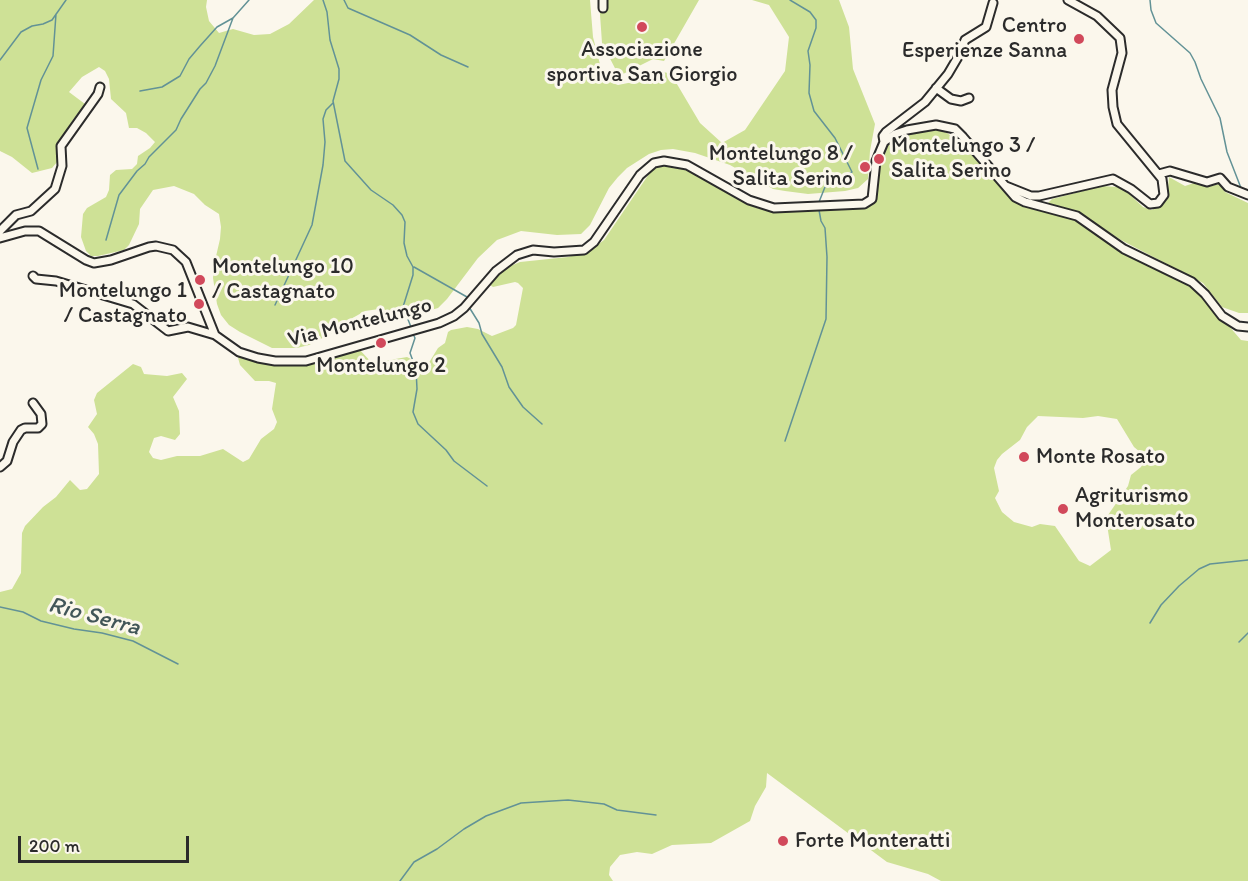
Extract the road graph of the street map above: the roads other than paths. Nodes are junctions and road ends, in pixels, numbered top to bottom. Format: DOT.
graph roads {
  1 [pos="1068,0"];
  2 [pos="993,3"];
  3 [pos="100,87"];
  4 [pos="936,88"];
  5 [pos="969,98"];
  6 [pos="884,142"];
  7 [pos="1159,174"];
  8 [pos="1006,186"];
  9 [pos="1248,195"];
  10 [pos="0,231"];
  11 [pos="0,238"];
  12 [pos="33,276"];
  13 [pos="1248,327"];
  14 [pos="215,335"];
  15 [pos="33,403"];
  16 [pos="0,467"];
  1 -- 7 [label="street"];
  2 -- 4 [label="street"];
  3 -- 10 [label="street"];
  4 -- 5 [label="street"];
  4 -- 6 [label="street"];
  6 -- 8 [label="street"];
  6 -- 14 [label="street, Via Montelungo"];
  7 -- 8 [label="street"];
  7 -- 9 [label="street"];
  8 -- 13 [label="street"];
  11 -- 14 [label="street"];
  12 -- 14 [label="street"];
  15 -- 16 [label="street"];
}
